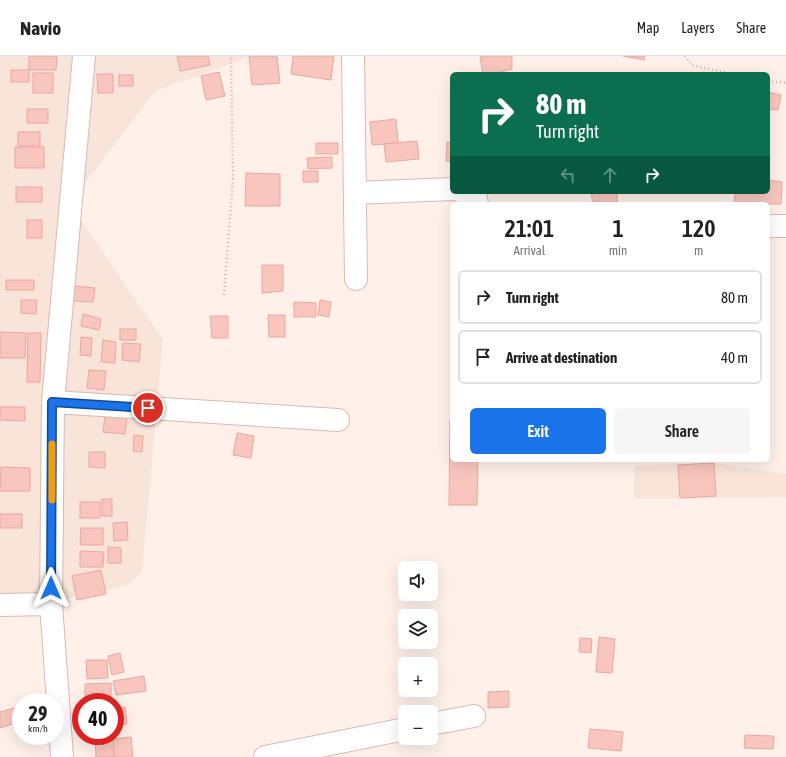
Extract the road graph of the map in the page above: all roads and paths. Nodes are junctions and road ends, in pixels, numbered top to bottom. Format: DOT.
graph roads {
  1 [pos="84,56"];
  2 [pos="231,56"];
  3 [pos="353,56"];
  4 [pos="685,56"];
  5 [pos="722,72"];
  6 [pos="770,81"];
  7 [pos="786,83"];
  8 [pos="450,189"];
  9 [pos="356,193"];
  10 [pos="467,194"];
  11 [pos="477,202"];
  12 [pos="770,226"];
  13 [pos="786,226"];
  14 [pos="356,279"];
  15 [pos="224,295"];
  16 [pos="52,402"];
  17 [pos="338,420"];
  18 [pos="51,604"];
  19 [pos="0,605"];
  20 [pos="474,716"];
  21 [pos="438,723"];
  22 [pos="398,730"];
  23 [pos="62,757"];
  24 [pos="265,757"];
  1 -- 16 [label="street"];
  2 -- 15 [label="path"];
  3 -- 9 [label="street"];
  4 -- 5 [label="path"];
  6 -- 7 [label="path"];
  8 -- 9 [label="street"];
  9 -- 14 [label="street"];
  10 -- 11 [label="street"];
  12 -- 13 [label="street"];
  16 -- 17 [label="street"];
  16 -- 18 [label="street"];
  18 -- 19 [label="street"];
  18 -- 23 [label="street"];
  20 -- 21 [label="street"];
  22 -- 24 [label="street"];
}
